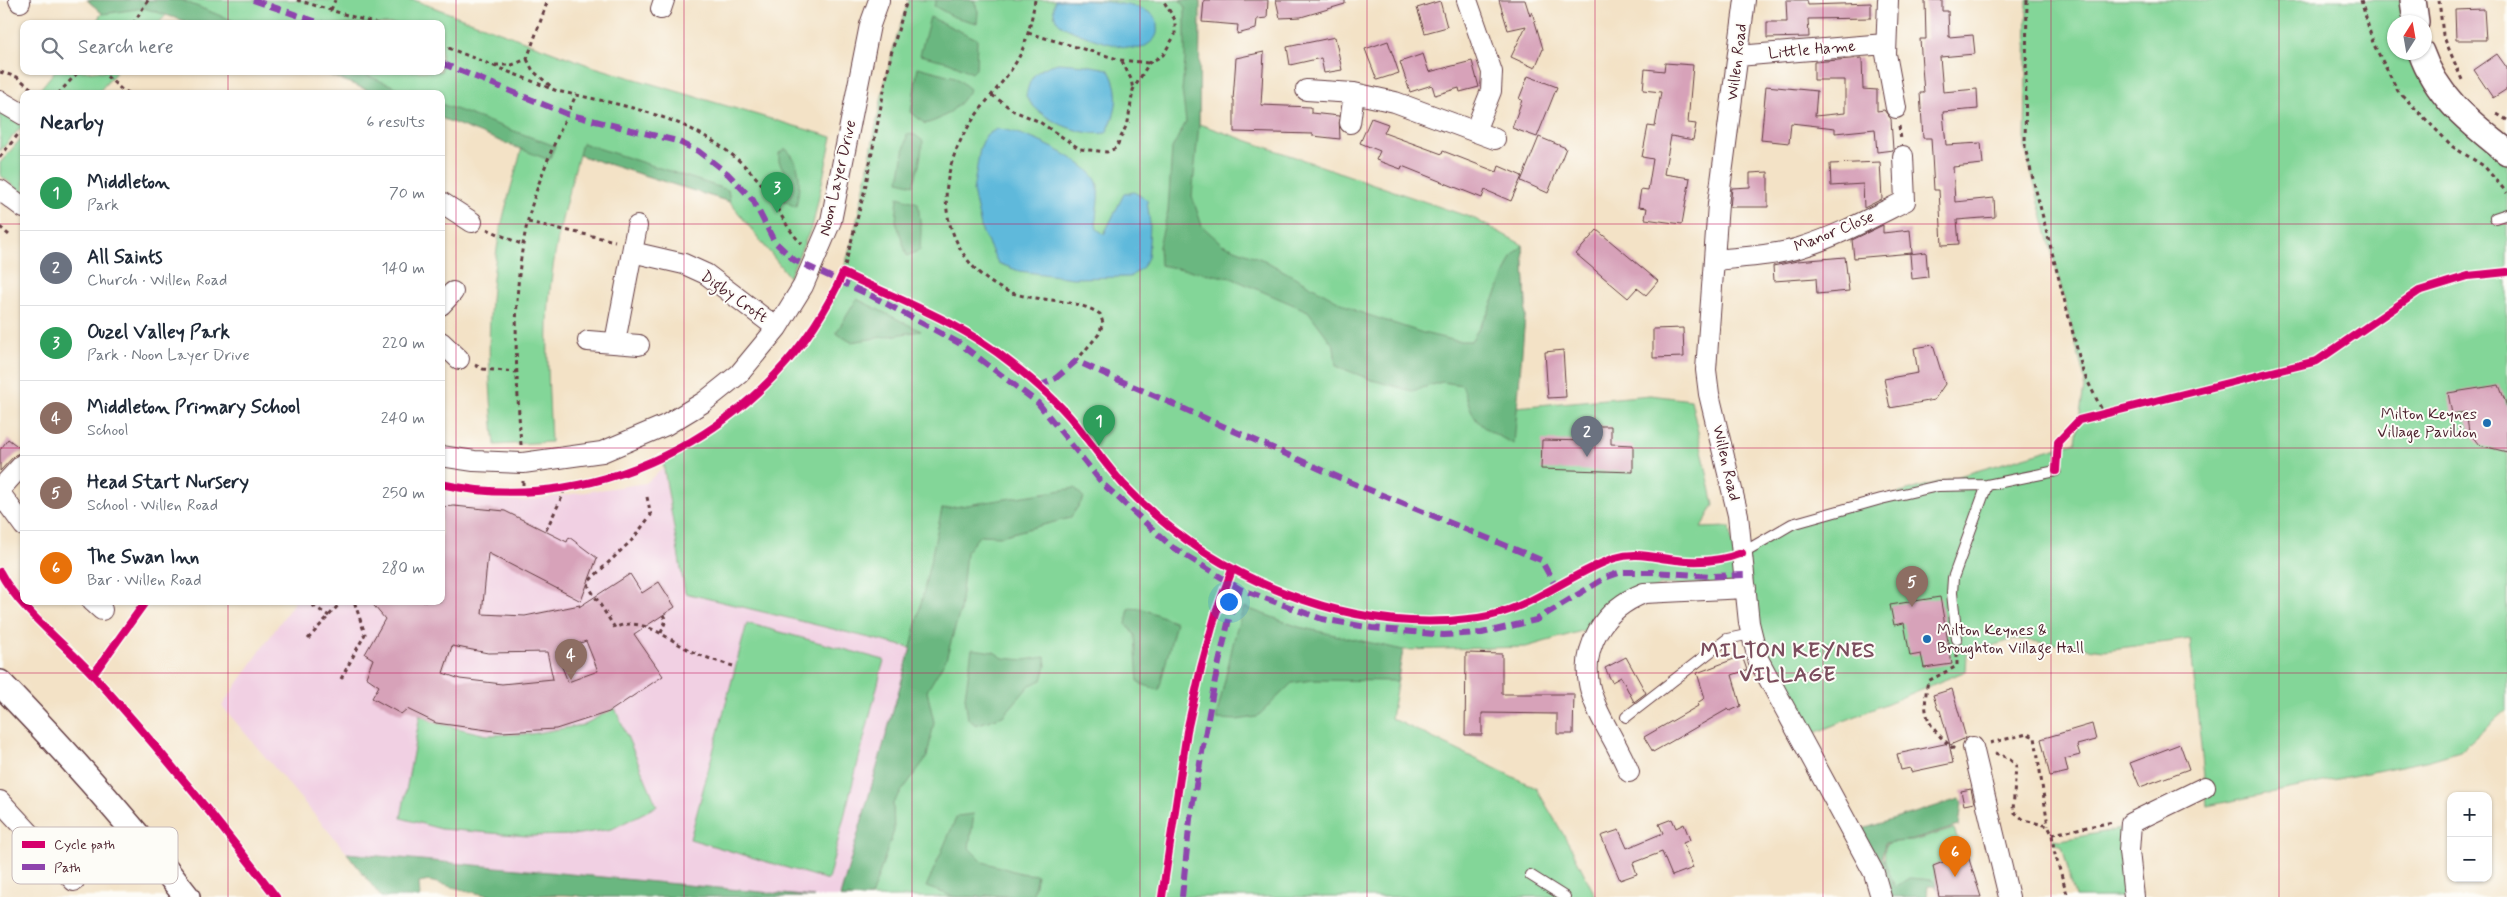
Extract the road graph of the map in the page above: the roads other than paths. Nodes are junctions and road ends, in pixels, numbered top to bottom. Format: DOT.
graph roads {
  1 [pos="879,0"];
  2 [pos="1467,0"];
  3 [pos="1745,0"];
  4 [pos="1888,0"];
  5 [pos="2413,0"];
  6 [pos="2415,15"];
  7 [pos="1886,44"];
  8 [pos="1738,56"];
  9 [pos="2424,60"];
  10 [pos="1306,90"];
  11 [pos="1354,94"];
  12 [pos="0,101"];
  13 [pos="1896,108"];
  14 [pos="20,113"];
  15 [pos="1350,123"];
  16 [pos="1475,131"];
  17 [pos="1495,139"];
  18 [pos="2507,152"];
  19 [pos="1903,156"];
  20 [pos="2,196"];
  21 [pos="445,205"];
  22 [pos="20,206"];
  23 [pos="2507,214"];
  24 [pos="2495,218"];
  25 [pos="472,222"];
  26 [pos="1715,260"];
  27 [pos="777,328"];
  28 [pos="588,341"];
  29 [pos="615,342"];
  30 [pos="639,344"];
  31 [pos="445,346"];
  32 [pos="459,359"];
  33 [pos="445,457"];
  34 [pos="20,467"];
  35 [pos="2056,471"];
  36 [pos="1987,485"];
  37 [pos="0,491"];
  38 [pos="20,520"];
  39 [pos="1742,553"];
  40 [pos="1746,588"];
  41 [pos="1751,634"];
  42 [pos="1957,639"];
  43 [pos="0,683"];
  44 [pos="1626,716"];
  45 [pos="1978,746"];
  46 [pos="1630,772"];
  47 [pos="2205,787"];
  48 [pos="0,802"];
  49 [pos="24,827"];
  50 [pos="129,827"];
  51 [pos="1530,875"];
  52 [pos="176,884"];
  53 [pos="187,897"];
  54 [pos="1564,897"];
  55 [pos="1881,897"];
  56 [pos="2009,897"];
  57 [pos="2134,897"];
  1 -- 27 [label="street, Noon Layer Drive"];
  2 -- 16 [label="street"];
  3 -- 8 [label="street, Willen Road"];
  4 -- 7 [label="street"];
  5 -- 6 [label="street"];
  7 -- 8 [label="street, Little Hame"];
  7 -- 13 [label="street"];
  8 -- 26 [label="street, Willen Road"];
  9 -- 18 [label="street"];
  10 -- 11 [label="street"];
  11 -- 15 [label="street"];
  11 -- 16 [label="street"];
  12 -- 14 [label="street"];
  16 -- 17 [label="street"];
  19 -- 26 [label="street, Manor Close"];
  20 -- 22 [label="street"];
  21 -- 25 [label="street"];
  23 -- 24 [label="lane"];
  26 -- 39 [label="street, Willen Road"];
  27 -- 29 [label="street, Digby Croft"];
  27 -- 33 [label="street, Noon Layer Drive"];
  28 -- 29 [label="street"];
  29 -- 30 [label="street"];
  31 -- 32 [label="street"];
  34 -- 37 [label="street"];
  35 -- 36 [label="lane"];
  36 -- 39 [label="lane"];
  36 -- 42 [label="lane"];
  37 -- 38 [label="street"];
  39 -- 40 [label="street, Willen Road"];
  40 -- 41 [label="street, Willen Road"];
  40 -- 46 [label="street"];
  41 -- 44 [label="lane"];
  41 -- 55 [label="street, Willen Road"];
  43 -- 50 [label="street"];
  45 -- 56 [label="street"];
  47 -- 57 [label="street"];
  48 -- 49 [label="street"];
  51 -- 54 [label="lane"];
  52 -- 53 [label="street"];
}
